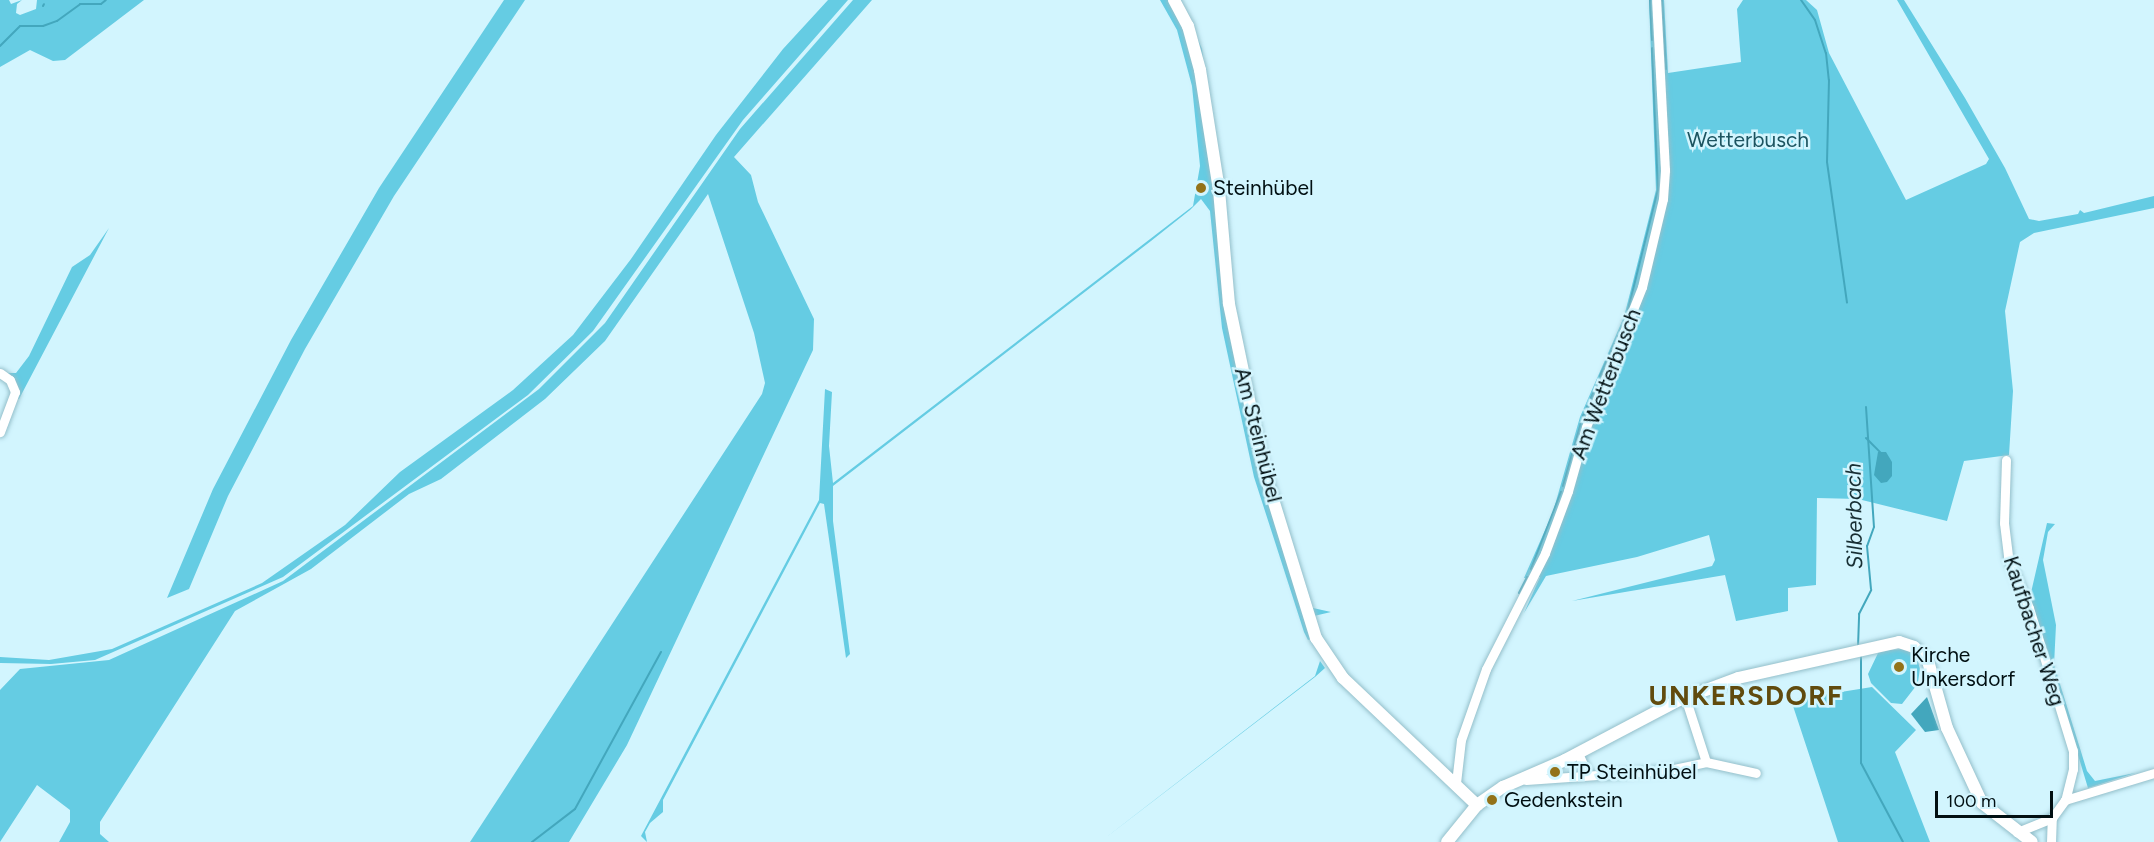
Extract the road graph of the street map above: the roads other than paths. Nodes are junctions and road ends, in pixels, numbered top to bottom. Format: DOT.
graph roads {
  1 [pos="1174,0"];
  2 [pos="1656,0"];
  3 [pos="0,373"];
  4 [pos="0,432"];
  5 [pos="2006,460"];
  6 [pos="1684,698"];
  7 [pos="1578,753"];
  8 [pos="1706,762"];
  9 [pos="1756,772"];
  10 [pos="2154,773"];
  11 [pos="1588,775"];
  12 [pos="1526,780"];
  13 [pos="1456,783"];
  14 [pos="2065,800"];
  15 [pos="1477,805"];
  16 [pos="2052,818"];
  17 [pos="2017,832"];
  18 [pos="1447,842"];
  19 [pos="2032,842"];
  20 [pos="2052,842"];
  1 -- 13 [label="street, Am Steinhübel"];
  2 -- 13 [label="street, Am Wetterbusch"];
  3 -- 4 [label="street"];
  5 -- 14 [label="street, Kaufbacher Weg"];
  6 -- 7 [label="street"];
  6 -- 8 [label="street"];
  6 -- 17 [label="street"];
  7 -- 11 [label="street"];
  7 -- 12 [label="street"];
  8 -- 9 [label="street"];
  8 -- 11 [label="street"];
  10 -- 14 [label="street"];
  11 -- 12 [label="street"];
  12 -- 15 [label="street"];
  13 -- 15 [label="street, Am Steinhübel"];
  14 -- 16 [label="street"];
  15 -- 18 [label="street"];
  16 -- 17 [label="street"];
  16 -- 20 [label="street"];
  17 -- 19 [label="street"];
}
